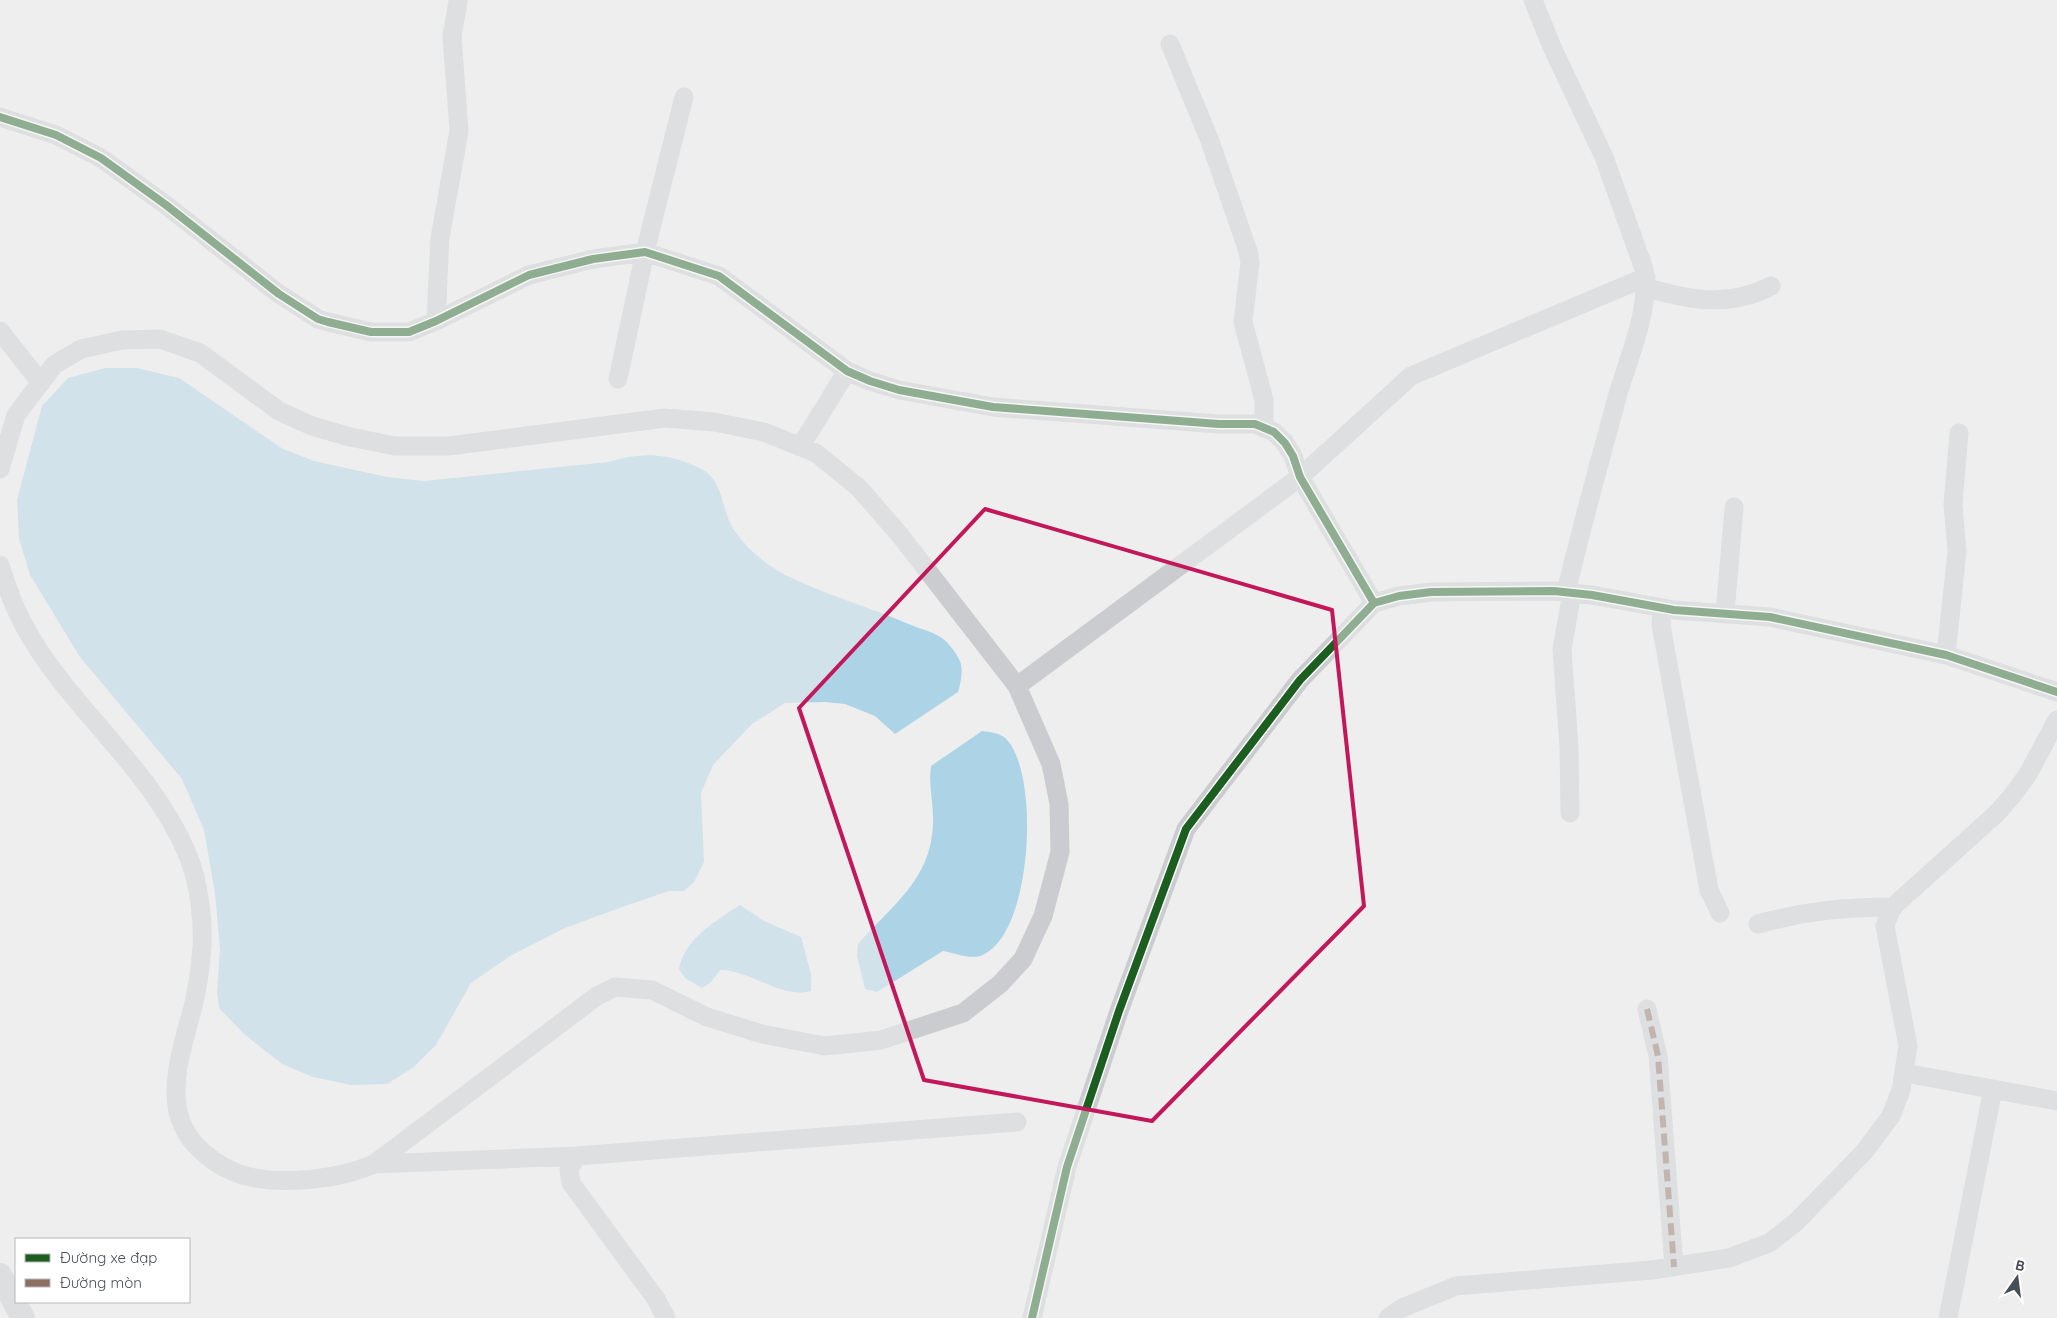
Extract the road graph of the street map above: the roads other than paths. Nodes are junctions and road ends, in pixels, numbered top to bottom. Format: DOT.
graph roads {
  1 [pos="1533,0"];
  2 [pos="458,2"];
  3 [pos="1170,44"];
  4 [pos="684,96"];
  5 [pos="0,117"];
  6 [pos="645,252"];
  7 [pos="1646,283"];
  8 [pos="1770,286"];
  9 [pos="436,321"];
  10 [pos="0,331"];
  11 [pos="847,371"];
  12 [pos="618,379"];
  13 [pos="41,383"];
  14 [pos="1264,428"];
  15 [pos="1959,433"];
  16 [pos="800,447"];
  17 [pos="0,469"];
  18 [pos="1300,477"];
  19 [pos="1734,506"];
  20 [pos="0,565"];
  21 [pos="1569,592"];
  22 [pos="1374,604"];
  23 [pos="1662,608"];
  24 [pos="1725,614"];
  25 [pos="1946,655"];
  26 [pos="1017,686"];
  27 [pos="2057,692"];
  28 [pos="2057,720"];
  29 [pos="1570,813"];
  30 [pos="1893,907"];
  31 [pos="1720,913"];
  32 [pos="1758,924"];
  33 [pos="1647,1009"];
  34 [pos="1905,1073"];
  35 [pos="1993,1089"];
  36 [pos="2057,1101"];
  37 [pos="1017,1122"];
  38 [pos="577,1156"];
  39 [pos="374,1164"];
  40 [pos="1674,1267"];
  41 [pos="0,1275"];
  42 [pos="23,1318"];
  43 [pos="666,1318"];
  44 [pos="1032,1318"];
  45 [pos="1388,1318"];
  46 [pos="1948,1318"];
  1 -- 7 [label="street"];
  2 -- 9 [label="street"];
  3 -- 14 [label="street"];
  4 -- 6 [label="street"];
  5 -- 9 [label="street"];
  6 -- 9 [label="street"];
  6 -- 11 [label="street"];
  6 -- 12 [label="street"];
  7 -- 8 [label="street"];
  7 -- 18 [label="street"];
  7 -- 21 [label="street"];
  10 -- 13 [label="street"];
  11 -- 14 [label="street"];
  11 -- 16 [label="street"];
  13 -- 16 [label="street"];
  13 -- 17 [label="street"];
  14 -- 18 [label="street"];
  15 -- 25 [label="street"];
  16 -- 26 [label="street"];
  18 -- 22 [label="street"];
  18 -- 26 [label="street"];
  19 -- 24 [label="street"];
  20 -- 39 [label="street"];
  21 -- 22 [label="street"];
  21 -- 23 [label="street"];
  21 -- 29 [label="street"];
  22 -- 44 [label="street"];
  23 -- 24 [label="street"];
  23 -- 31 [label="street"];
  24 -- 25 [label="street"];
  25 -- 27 [label="street"];
  26 -- 39 [label="street"];
  28 -- 30 [label="street"];
  30 -- 32 [label="street"];
  30 -- 34 [label="street"];
  33 -- 40 [label="street"];
  34 -- 35 [label="street"];
  34 -- 40 [label="street"];
  35 -- 36 [label="street"];
  35 -- 46 [label="street"];
  37 -- 38 [label="street"];
  38 -- 39 [label="street"];
  38 -- 43 [label="street"];
  40 -- 45 [label="street"];
  41 -- 42 [label="main road"];
}
